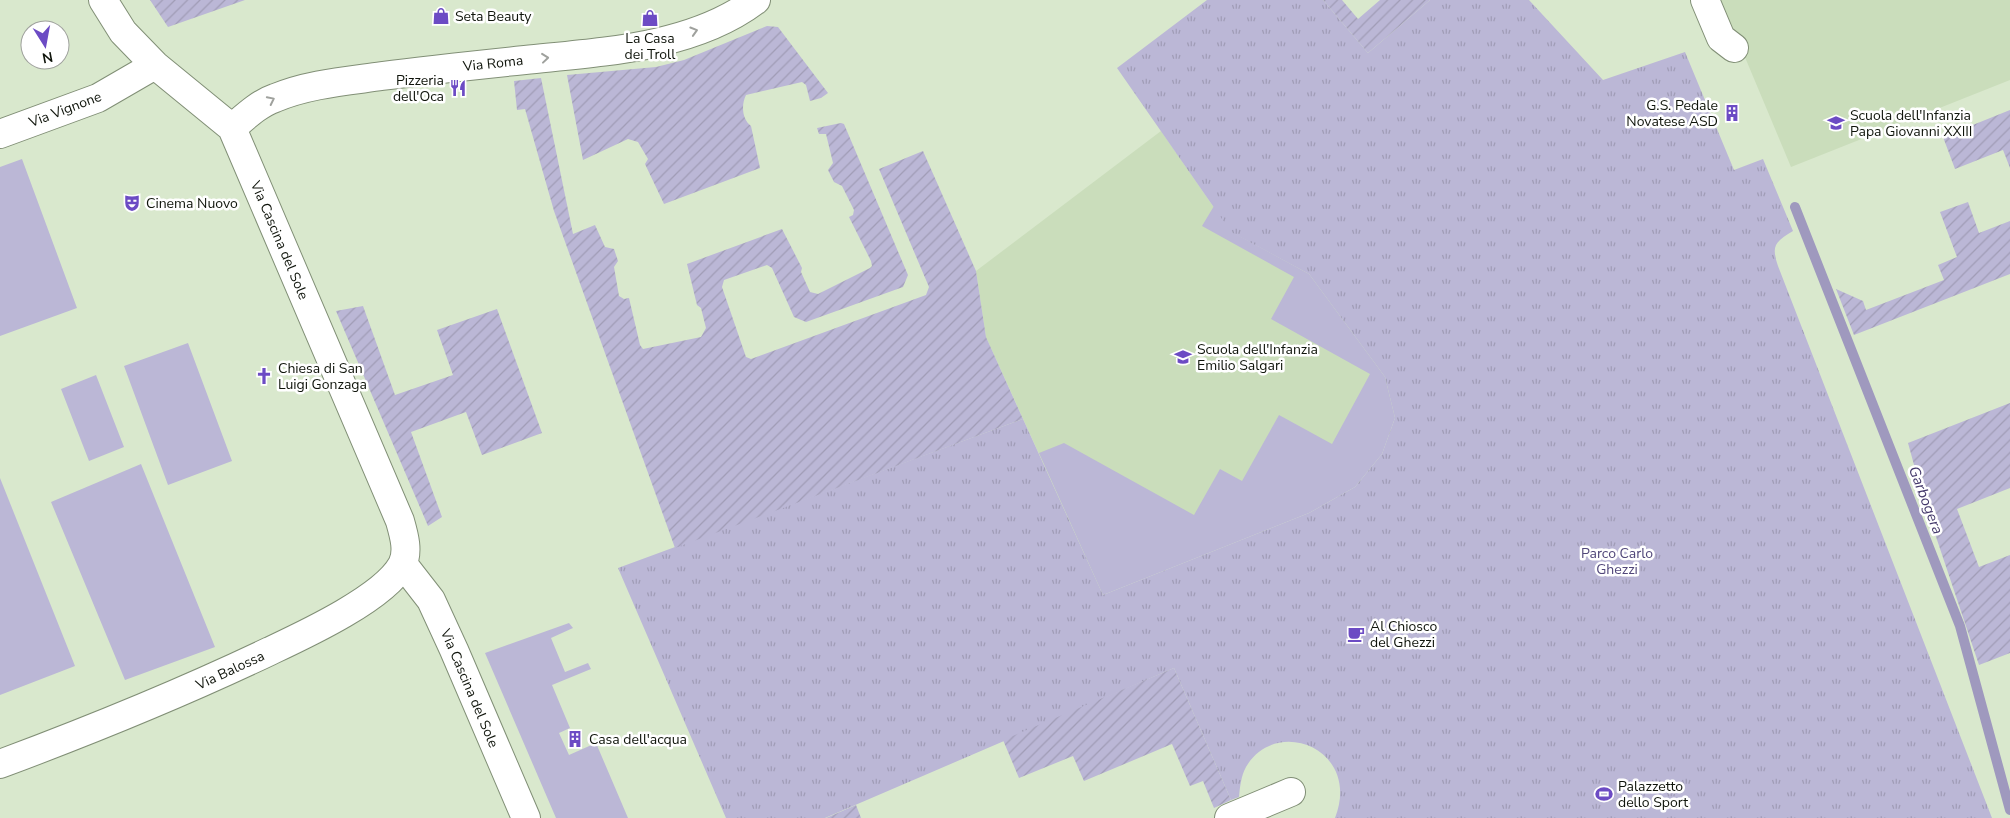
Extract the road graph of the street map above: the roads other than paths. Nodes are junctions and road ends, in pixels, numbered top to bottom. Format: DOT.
graph roads {
  1 [pos="102,0"];
  2 [pos="756,0"];
  3 [pos="1705,0"];
  4 [pos="1734,48"];
  5 [pos="155,65"];
  6 [pos="232,128"];
  7 [pos="0,134"];
  8 [pos="403,564"];
  9 [pos="0,764"];
  10 [pos="1291,792"];
  11 [pos="526,818"];
  12 [pos="1229,818"];
  1 -- 5 [label="street, Via Cascina del Sole"];
  6 -- 2 [label="street, Via Roma, one-way"];
  3 -- 4 [label="street"];
  5 -- 6 [label="street, Via Cascina del Sole"];
  5 -- 7 [label="street, Via Vignone"];
  6 -- 8 [label="street, Via Cascina del Sole"];
  8 -- 9 [label="street, Via Balossa"];
  8 -- 11 [label="street, Via Cascina del Sole"];
  10 -- 12 [label="street"];
}
